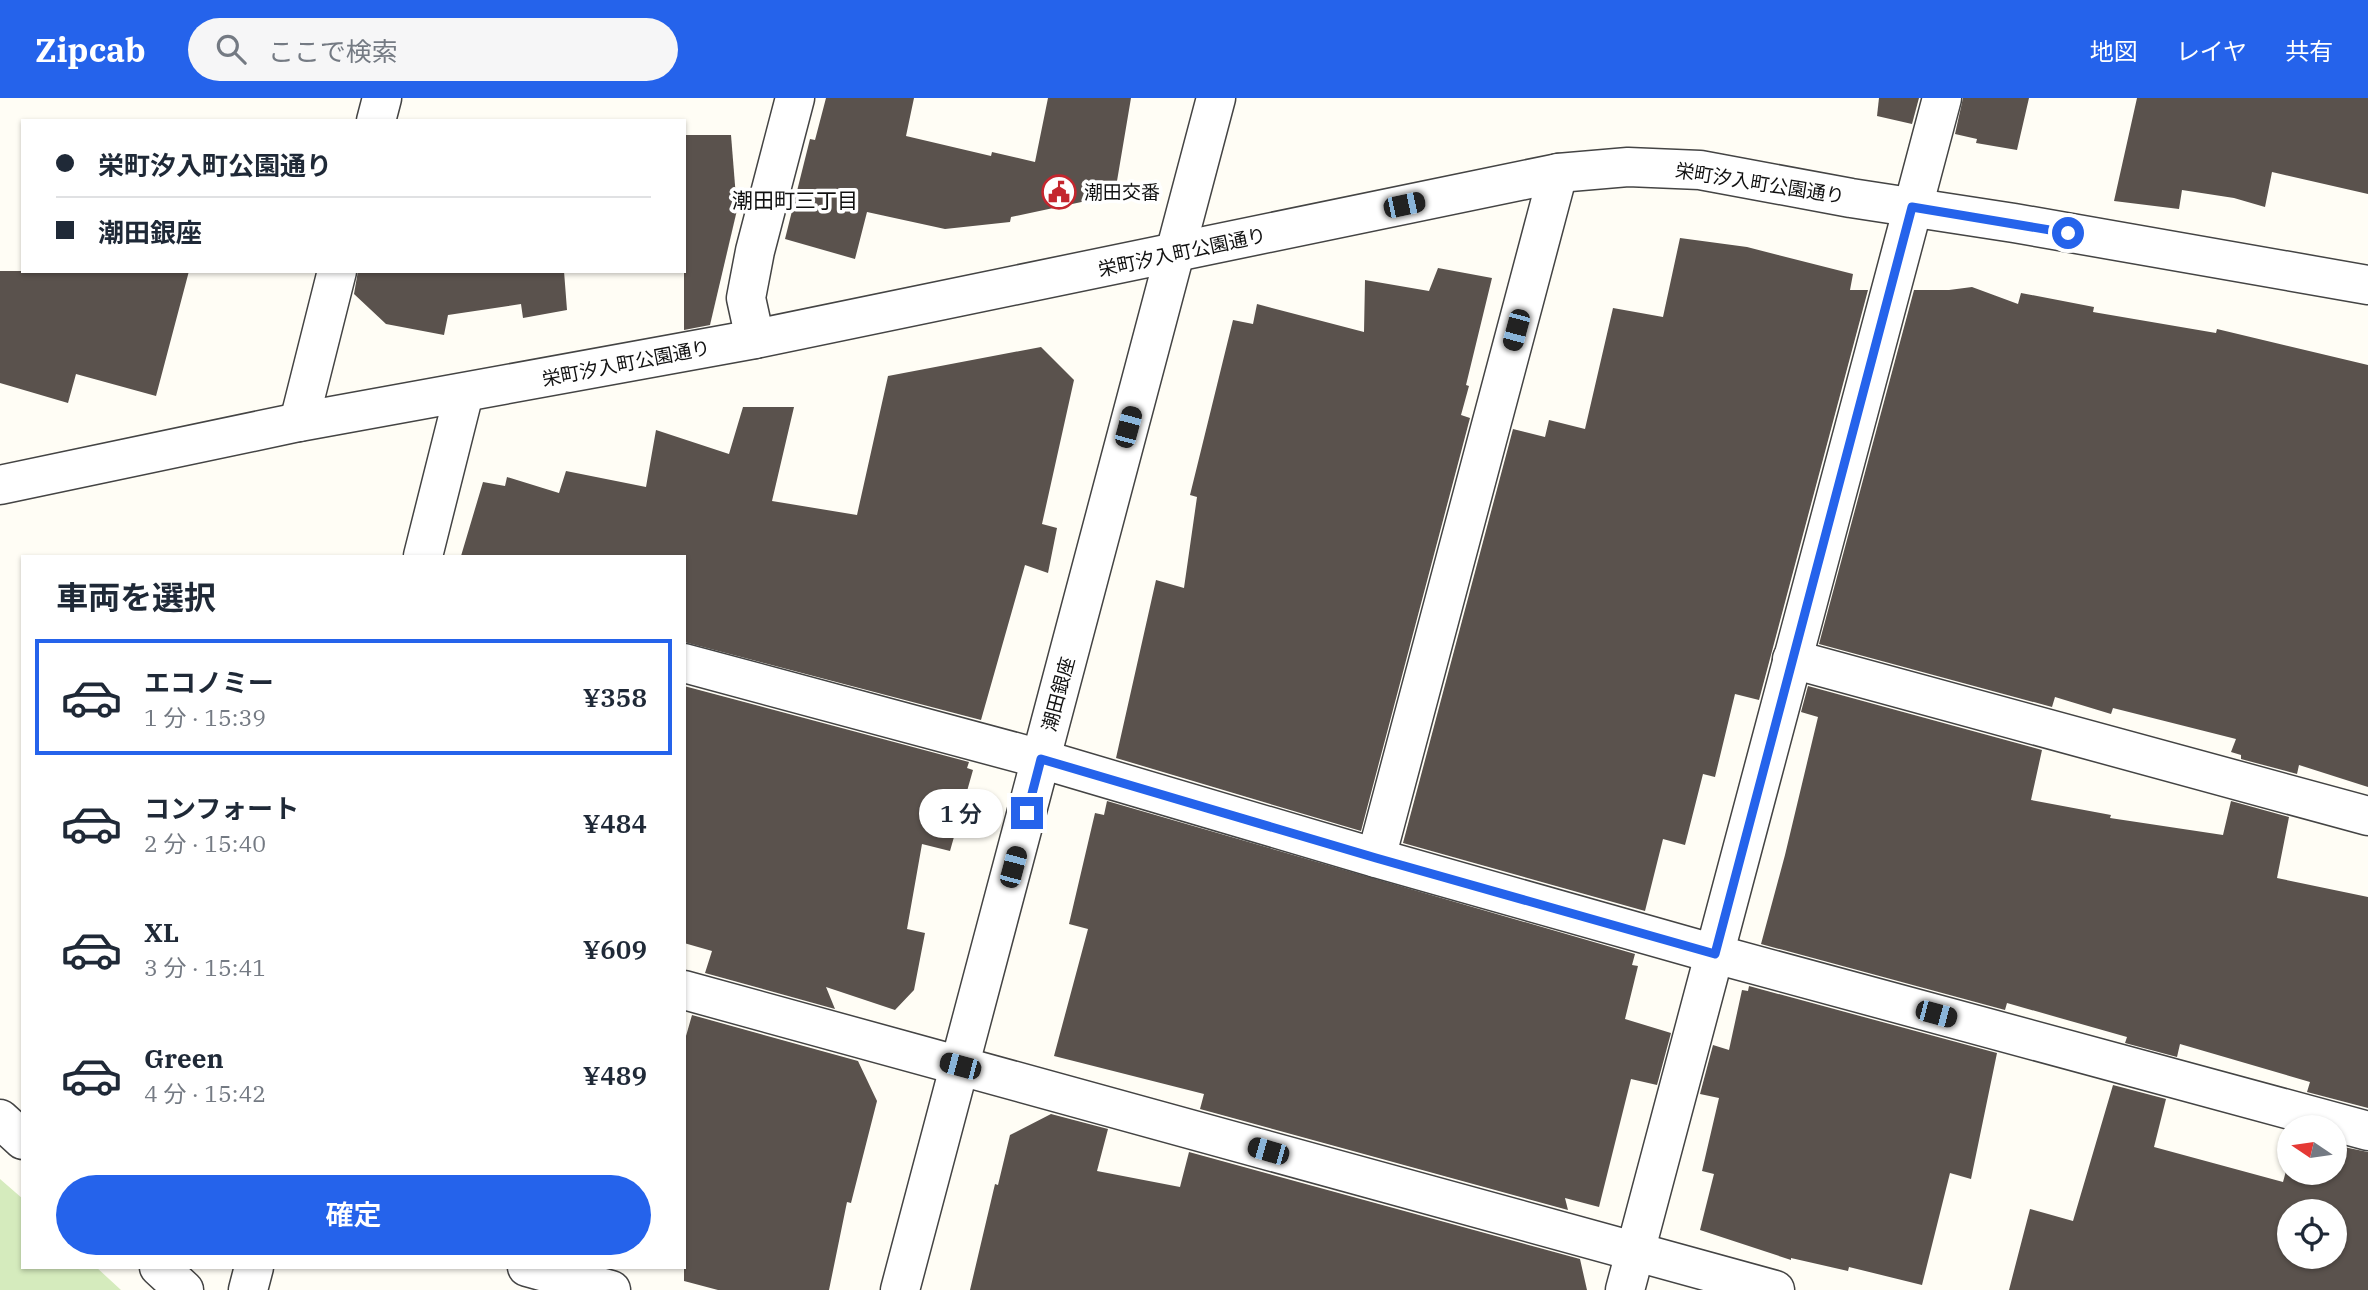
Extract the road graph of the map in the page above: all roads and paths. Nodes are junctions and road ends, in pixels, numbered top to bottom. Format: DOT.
graph roads {
  1 [pos="382,98"];
  2 [pos="795,98"];
  3 [pos="1216,98"];
  4 [pos="1942,98"];
  5 [pos="377,119"];
  6 [pos="1558,173"];
  7 [pos="1912,207"];
  8 [pos="1176,253"];
  9 [pos="336,273"];
  10 [pos="2368,285"];
  11 [pos="755,339"];
  12 [pos="464,393"];
  13 [pos="299,422"];
  14 [pos="0,485"];
  15 [pos="423,555"];
  16 [pos="1792,659"];
  17 [pos="686,664"];
  18 [pos="1041,759"];
  19 [pos="2368,816"];
  20 [pos="1376,858"];
  21 [pos="1715,954"];
  22 [pos="686,991"];
  23 [pos="960,1066"];
  24 [pos="0,1119"];
  25 [pos="2368,1131"];
  26 [pos="21,1138"];
  27 [pos="1635,1253"];
  28 [pos="161,1269"];
  29 [pos="253,1269"];
  30 [pos="534,1269"];
  31 [pos="184,1290"];
  32 [pos="248,1290"];
  33 [pos="611,1290"];
  34 [pos="900,1290"];
  35 [pos="1625,1290"];
  36 [pos="1774,1290"];
  1 -- 5 [label="street"];
  2 -- 11 [label="street"];
  3 -- 8 [label="street, 潮田銀座"];
  4 -- 7 [label="street"];
  6 -- 7 [label="street, 栄町汐入町公園通り"];
  6 -- 8 [label="street, 栄町汐入町公園通り"];
  6 -- 20 [label="street"];
  7 -- 10 [label="street, 栄町汐入町公園通り"];
  7 -- 16 [label="street"];
  8 -- 11 [label="street, 栄町汐入町公園通り"];
  8 -- 18 [label="street, 潮田銀座"];
  9 -- 13 [label="street"];
  11 -- 12 [label="street, 栄町汐入町公園通り"];
  12 -- 13 [label="street, 栄町汐入町公園通り"];
  12 -- 15 [label="street"];
  13 -- 14 [label="street, 栄町汐入町公園通り"];
  16 -- 19 [label="street"];
  16 -- 21 [label="street"];
  17 -- 18 [label="street"];
  18 -- 20 [label="street"];
  18 -- 23 [label="street, 潮田銀座"];
  20 -- 21 [label="street"];
  21 -- 25 [label="street"];
  21 -- 27 [label="street"];
  22 -- 23 [label="street"];
  23 -- 27 [label="street"];
  23 -- 34 [label="street, 潮田銀座"];
  24 -- 26 [label="street"];
  27 -- 35 [label="street"];
  27 -- 36 [label="street"];
  28 -- 31 [label="street"];
  29 -- 32 [label="street"];
  30 -- 33 [label="street"];
}
